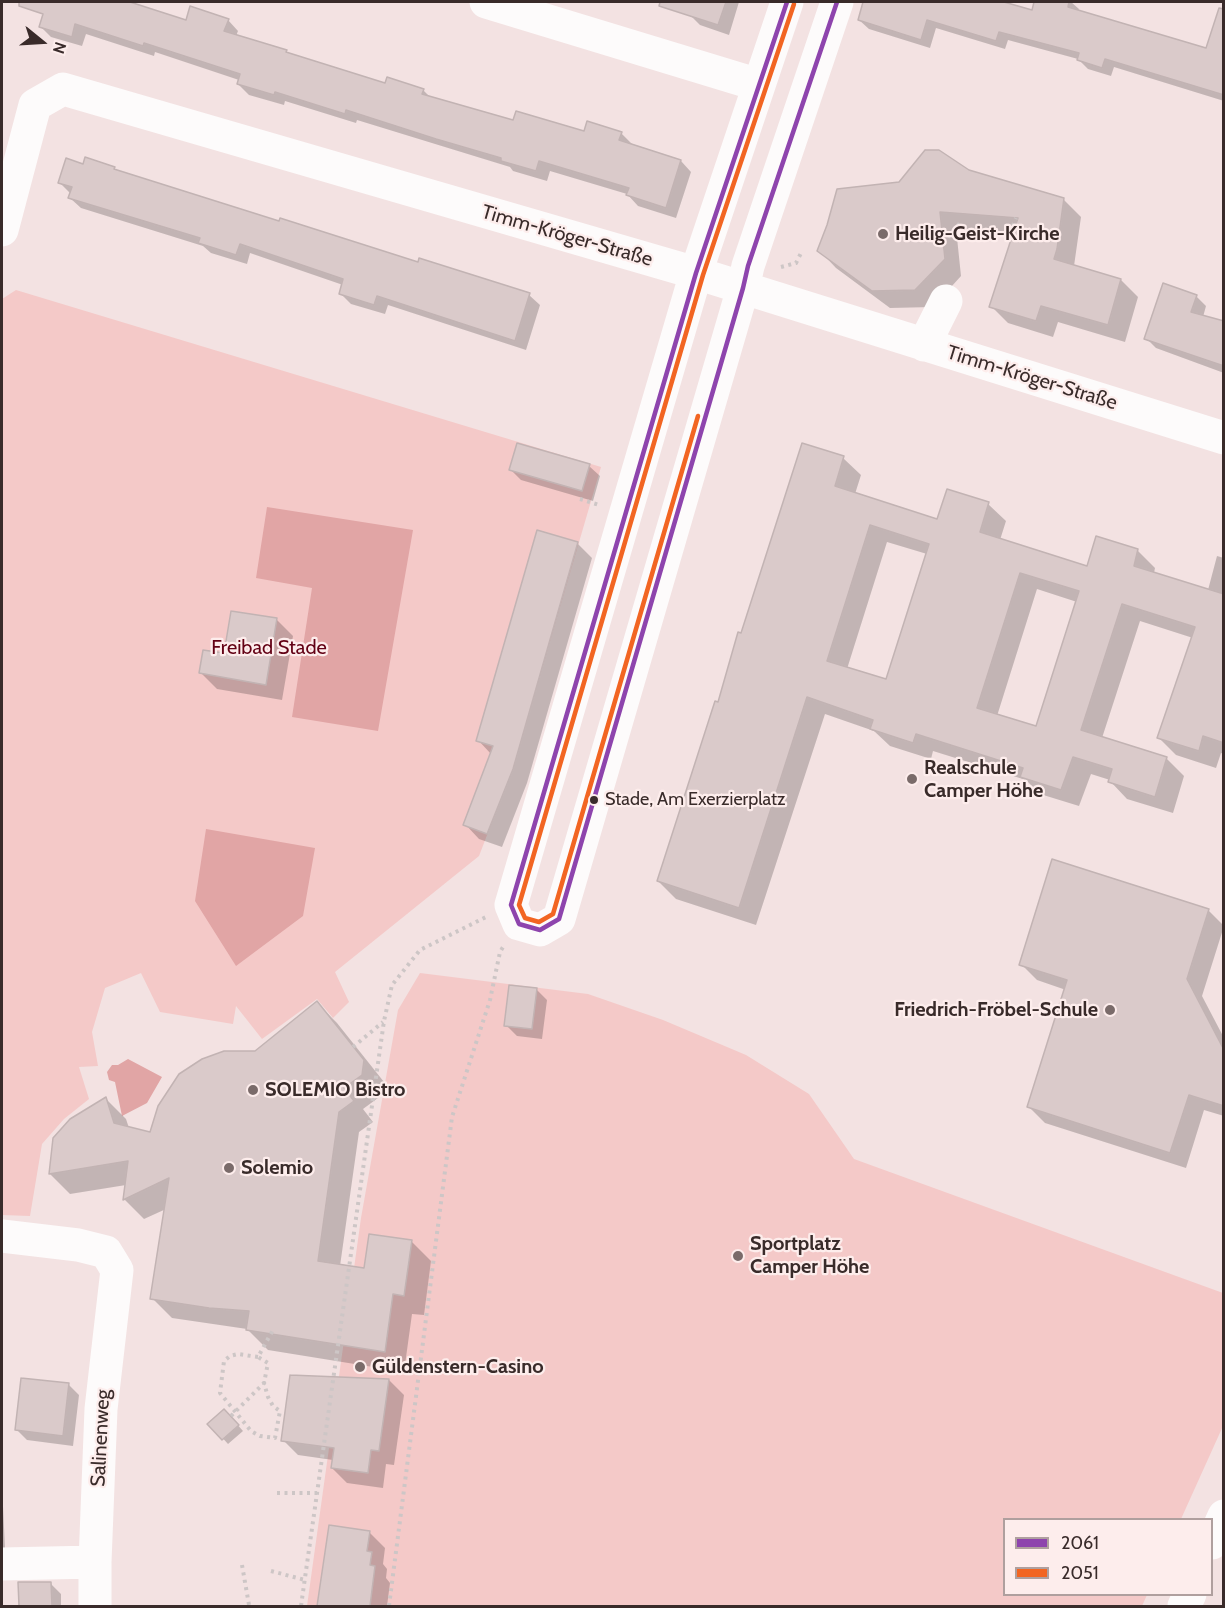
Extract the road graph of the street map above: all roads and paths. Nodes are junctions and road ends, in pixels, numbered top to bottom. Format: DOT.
graph roads {
  1 [pos="486,2"];
  2 [pos="788,2"];
  3 [pos="837,2"];
  4 [pos="759,85"];
  5 [pos="1016,218"];
  6 [pos="961,222"];
  7 [pos="2,230"];
  8 [pos="1010,233"];
  9 [pos="943,243"];
  10 [pos="696,273"];
  11 [pos="743,288"];
  12 [pos="946,301"];
  13 [pos="924,345"];
  14 [pos="1224,438"];
  15 [pos="511,905"];
  16 [pos="492,982"];
  17 [pos="384,1021"];
  18 [pos="353,1047"];
  19 [pos="2,1236"];
  20 [pos="274,1328"];
  21 [pos="258,1357"];
  22 [pos="266,1383"];
  23 [pos="233,1414"];
  24 [pos="277,1493"];
  25 [pos="317,1493"];
  26 [pos="1224,1516"];
  27 [pos="1213,1542"];
  28 [pos="95,1562"];
  29 [pos="2,1564"];
  30 [pos="242,1565"];
  31 [pos="271,1571"];
  32 [pos="305,1580"];
  33 [pos="95,1606"];
  34 [pos="248,1606"];
  35 [pos="301,1606"];
  36 [pos="389,1606"];
  1 -- 4 [label="street"];
  2 -- 4 [label="street"];
  3 -- 11 [label="street"];
  4 -- 10 [label="street"];
  5 -- 8 [label="path"];
  6 -- 9 [label="path"];
  7 -- 10 [label="street, Timm-Kröger-Straße"];
  10 -- 11 [label="street, Timm-Kröger-Straße"];
  10 -- 15 [label="street"];
  11 -- 13 [label="street, Timm-Kröger-Straße"];
  11 -- 15 [label="street"];
  12 -- 13 [label="street"];
  13 -- 14 [label="street, Timm-Kröger-Straße"];
  15 -- 17 [label="path"];
  16 -- 36 [label="path"];
  17 -- 18 [label="path"];
  17 -- 25 [label="path"];
  19 -- 28 [label="street, Salinenweg"];
  20 -- 21 [label="path"];
  21 -- 22 [label="path"];
  21 -- 23 [label="path"];
  22 -- 23 [label="path"];
  22 -- 23 [label="path"];
  24 -- 25 [label="path"];
  25 -- 32 [label="path"];
  26 -- 27 [label="street"];
  28 -- 29 [label="street"];
  28 -- 33 [label="street, Salinenweg"];
  30 -- 34 [label="path"];
  31 -- 32 [label="path"];
  32 -- 35 [label="path"];
}
